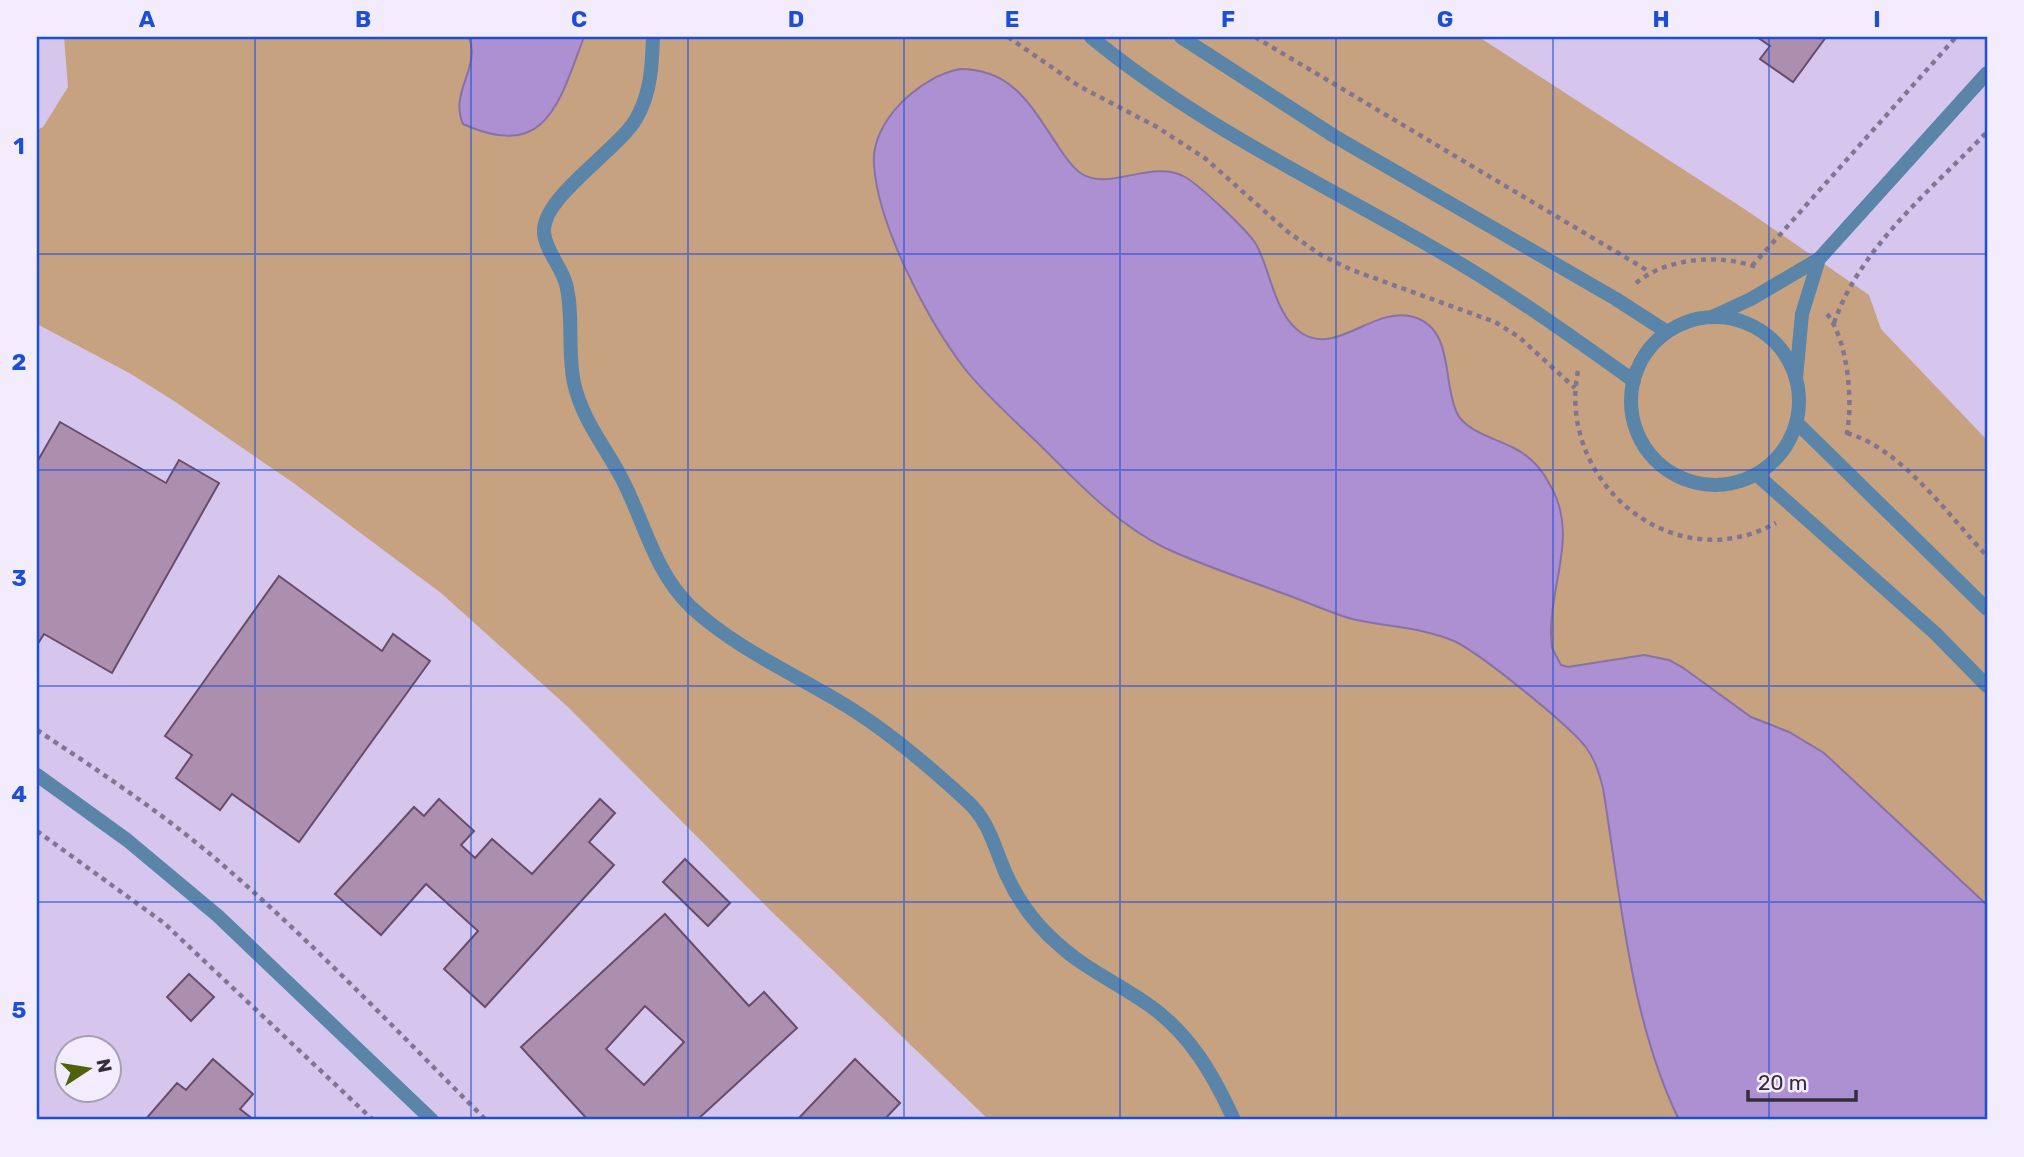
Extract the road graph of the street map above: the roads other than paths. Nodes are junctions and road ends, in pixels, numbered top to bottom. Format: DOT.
graph roads {
  1 [pos="653,37"];
  2 [pos="1091,37"];
  3 [pos="1181,37"];
  4 [pos="1987,73"];
  5 [pos="1819,259"];
  6 [pos="1712,317"];
  7 [pos="1667,332"];
  8 [pos="1796,378"];
  9 [pos="1634,381"];
  10 [pos="1796,422"];
  11 [pos="1756,474"];
  12 [pos="1987,609"];
  13 [pos="1987,686"];
  14 [pos="37,775"];
  15 [pos="432,1120"];
  16 [pos="1234,1120"];
  1 -- 16 [label="street"];
  2 -- 9 [label="street"];
  3 -- 7 [label="street"];
  4 -- 5 [label="street"];
  5 -- 6 [label="street"];
  5 -- 8 [label="street"];
  6 -- 7 [label="street"];
  6 -- 8 [label="street"];
  7 -- 9 [label="street"];
  8 -- 10 [label="street"];
  9 -- 11 [label="street"];
  10 -- 11 [label="street"];
  10 -- 12 [label="street"];
  11 -- 13 [label="street"];
  14 -- 15 [label="street"];
}
